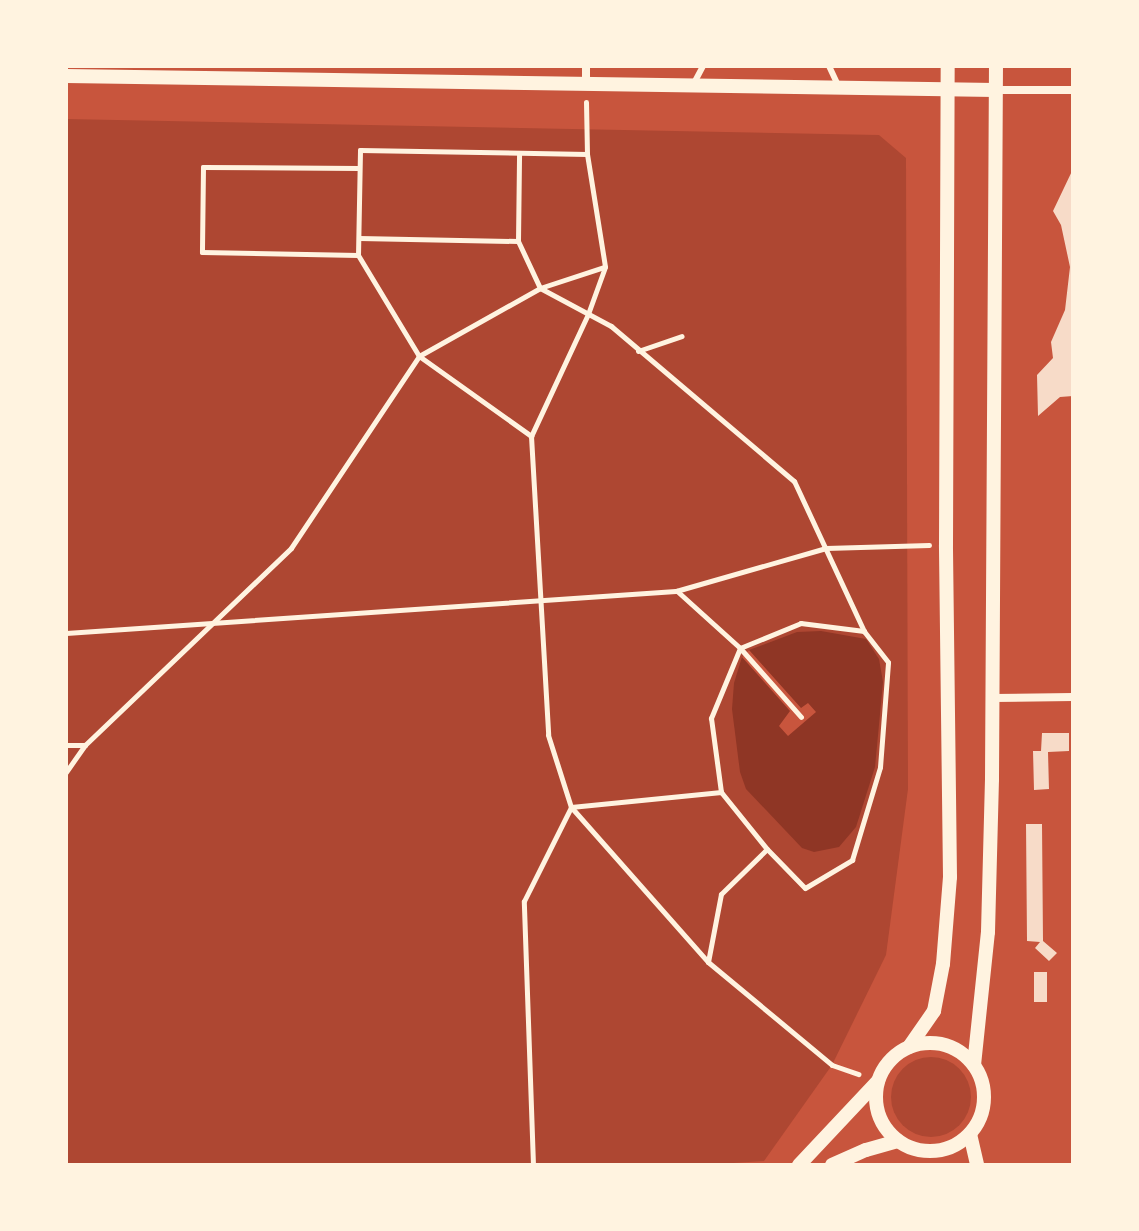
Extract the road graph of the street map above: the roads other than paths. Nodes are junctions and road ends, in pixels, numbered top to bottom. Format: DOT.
graph roads {
  1 [pos="586,66"];
  2 [pos="703,66"];
  3 [pos="829,66"];
  4 [pos="948,66"];
  5 [pos="996,66"];
  6 [pos="66,76"];
  7 [pos="586,84"];
  8 [pos="693,85"];
  9 [pos="839,87"];
  10 [pos="948,89"];
  11 [pos="995,90"];
  12 [pos="1073,90"];
  13 [pos="1073,697"];
  14 [pos="993,698"];
  15 [pos="909,1047"];
  16 [pos="974,1065"];
  17 [pos="878,1081"];
  18 [pos="970,1134"];
  19 [pos="898,1141"];
  20 [pos="928,1158"];
  21 [pos="799,1165"];
  22 [pos="832,1165"];
  23 [pos="977,1165"];
  1 -- 7 [label="street"];
  2 -- 8 [label="lane"];
  3 -- 9 [label="lane"];
  4 -- 10 [label="street"];
  5 -- 11 [label="street"];
  6 -- 7 [label="street"];
  7 -- 8 [label="street"];
  8 -- 9 [label="street"];
  9 -- 10 [label="street"];
  10 -- 11 [label="street"];
  10 -- 15 [label="street"];
  11 -- 12 [label="street"];
  11 -- 14 [label="street"];
  13 -- 14 [label="street"];
  14 -- 16 [label="street"];
  15 -- 16 [label="street"];
  15 -- 17 [label="street"];
  16 -- 18 [label="street"];
  17 -- 19 [label="street"];
  17 -- 21 [label="street"];
  18 -- 20 [label="street"];
  18 -- 23 [label="street"];
  19 -- 20 [label="street"];
  19 -- 22 [label="street"];
}
